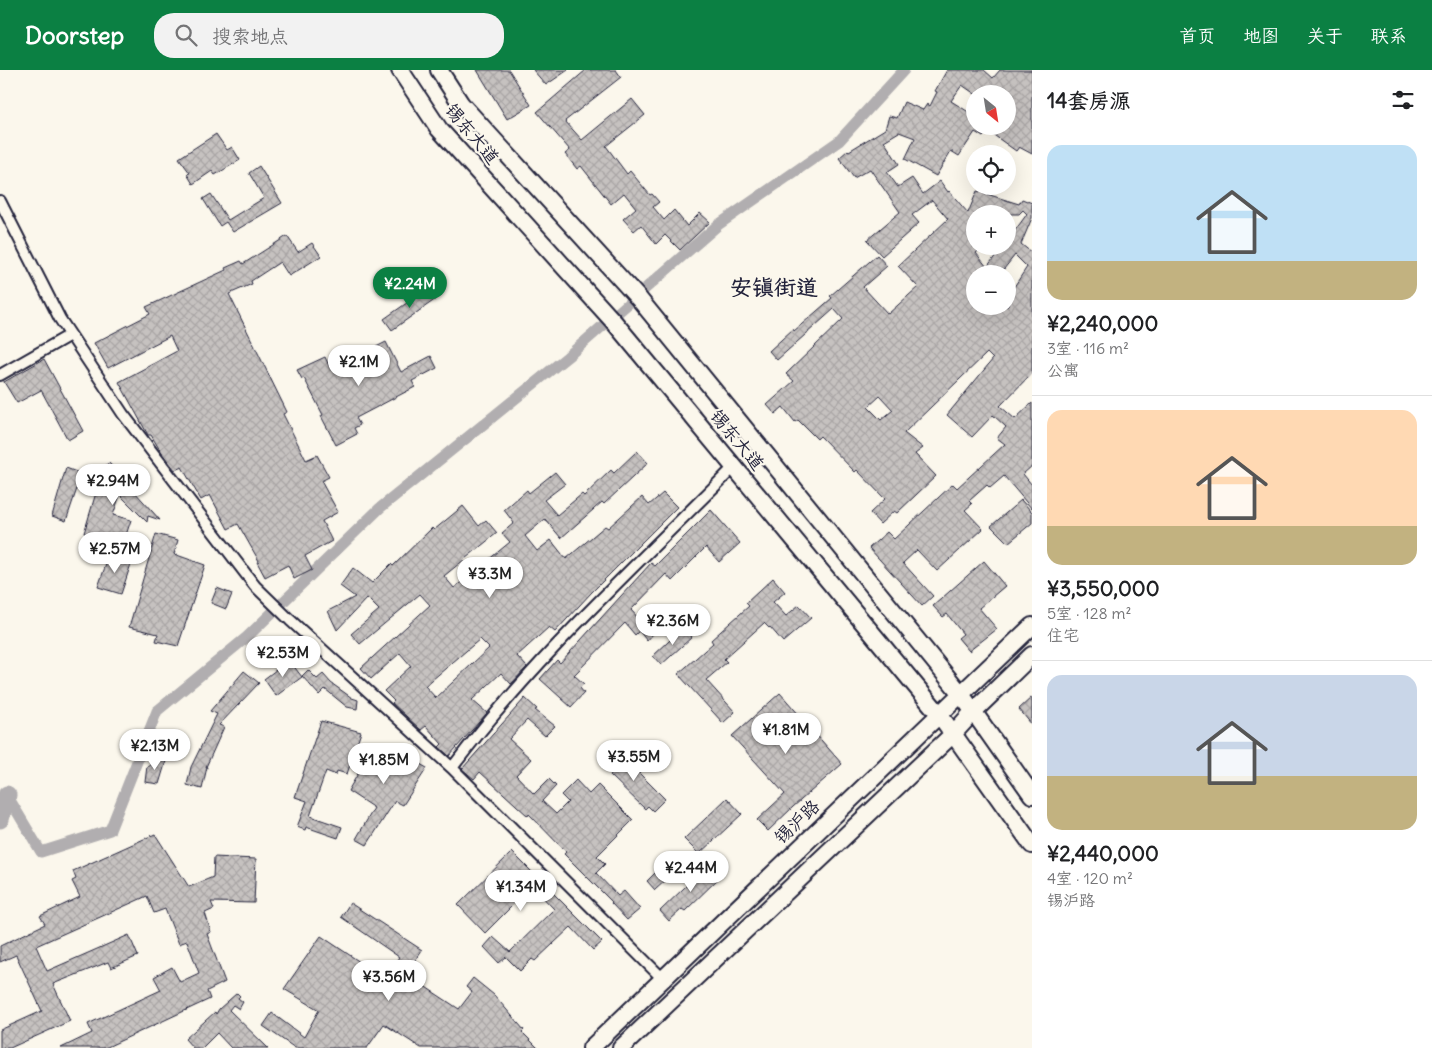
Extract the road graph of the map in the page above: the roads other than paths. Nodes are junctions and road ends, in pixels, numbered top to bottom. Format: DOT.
graph roads {
  1 [pos="400,70"];
  2 [pos="439,70"];
  3 [pos="0,201"];
  4 [pos="70,335"];
  5 [pos="0,375"];
  6 [pos="734,467"];
  7 [pos="1032,626"];
  8 [pos="1032,655"];
  9 [pos="961,694"];
  10 [pos="973,712"];
  11 [pos="939,714"];
  12 [pos="953,734"];
  13 [pos="452,768"];
  14 [pos="1032,796"];
  15 [pos="1032,845"];
  16 [pos="663,979"];
  17 [pos="591,1048"];
  18 [pos="621,1048"];
  1 -- 6 [label="main road, 锡东大道"];
  2 -- 9 [label="main road, 锡东大道"];
  3 -- 4 [label="street"];
  4 -- 5 [label="street"];
  4 -- 13 [label="street"];
  6 -- 11 [label="main road, 锡东大道"];
  6 -- 13 [label="street"];
  7 -- 9 [label="main road, 锡沪路"];
  8 -- 10 [label="main road"];
  9 -- 10 [label="main road, 锡东大道"];
  9 -- 11 [label="main road, 锡沪路"];
  10 -- 12 [label="main road"];
  10 -- 14 [label="main road, 锡东大道"];
  11 -- 12 [label="main road, 锡东大道"];
  11 -- 16 [label="main road, 锡沪路"];
  12 -- 15 [label="main road, 锡东大道"];
  12 -- 18 [label="main road"];
  13 -- 16 [label="street"];
  16 -- 17 [label="main road, 锡沪路"];
}
